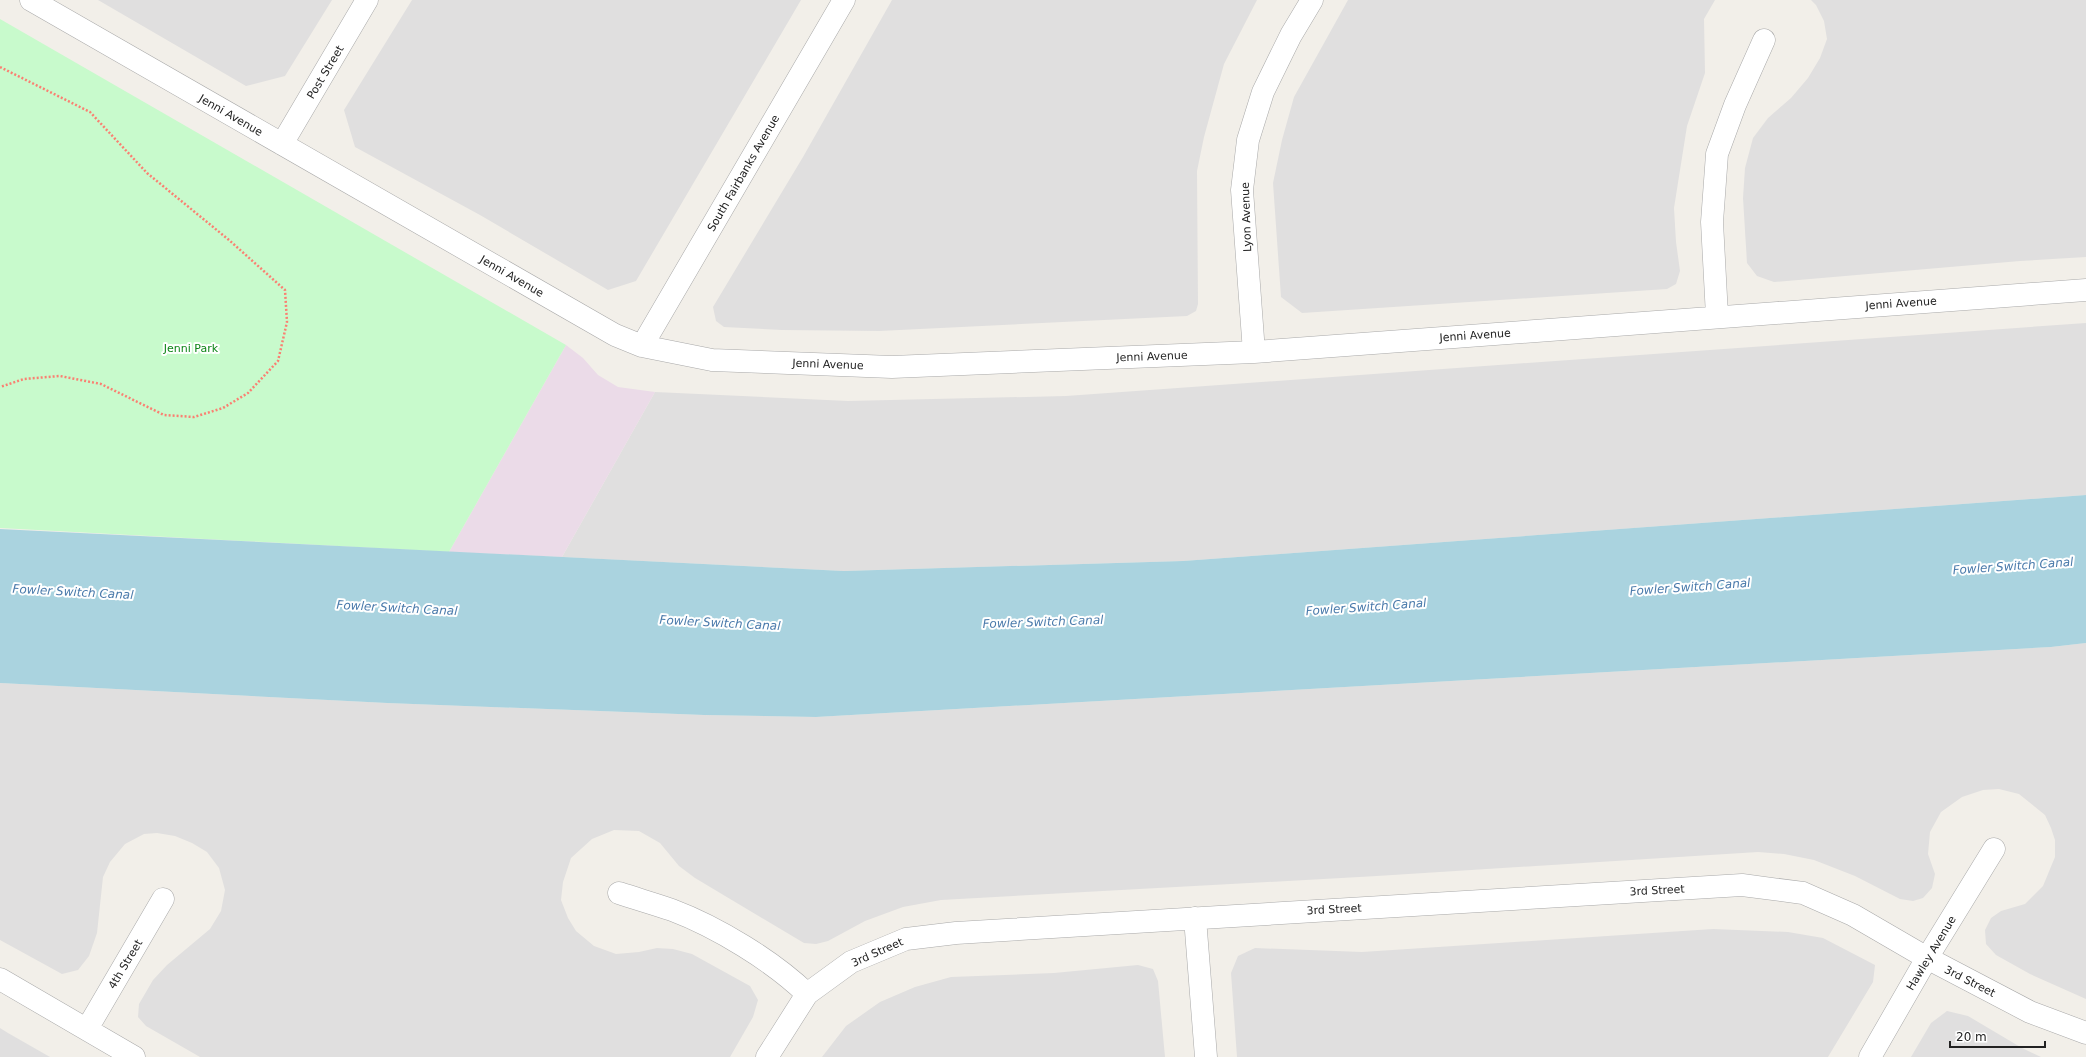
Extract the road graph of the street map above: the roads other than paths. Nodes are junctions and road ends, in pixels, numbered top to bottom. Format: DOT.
graph roads {
  1 [pos="31,0"];
  2 [pos="368,0"];
  3 [pos="844,0"];
  4 [pos="1312,0"];
  5 [pos="1764,40"];
  6 [pos="282,144"];
  7 [pos="2086,290"];
  8 [pos="1717,316"];
  9 [pos="642,346"];
  10 [pos="1254,352"];
  11 [pos="1994,849"];
  12 [pos="619,893"];
  13 [pos="164,900"];
  14 [pos="1195,918"];
  15 [pos="1927,958"];
  16 [pos="0,979"];
  17 [pos="808,994"];
  18 [pos="87,1029"];
  19 [pos="2086,1033"];
  20 [pos="134,1057"];
  21 [pos="767,1057"];
  22 [pos="1206,1057"];
  23 [pos="1870,1057"];
  1 -- 6 [label="street, Jenni Avenue"];
  2 -- 6 [label="street, Post Street"];
  3 -- 9 [label="street, South Fairbanks Avenue"];
  4 -- 10 [label="street, Lyon Avenue"];
  5 -- 8 [label="street"];
  6 -- 9 [label="street, Jenni Avenue"];
  7 -- 8 [label="street, Jenni Avenue"];
  8 -- 10 [label="street, Jenni Avenue"];
  9 -- 10 [label="street, Jenni Avenue"];
  11 -- 15 [label="street, Hawley Avenue"];
  12 -- 17 [label="street"];
  13 -- 18 [label="street, 4th Street"];
  14 -- 15 [label="street, 3rd Street"];
  14 -- 17 [label="street, 3rd Street"];
  14 -- 22 [label="street"];
  15 -- 19 [label="street, 3rd Street"];
  15 -- 23 [label="street, Hawley Avenue"];
  16 -- 18 [label="street"];
  17 -- 21 [label="street"];
  18 -- 20 [label="street"];
}
